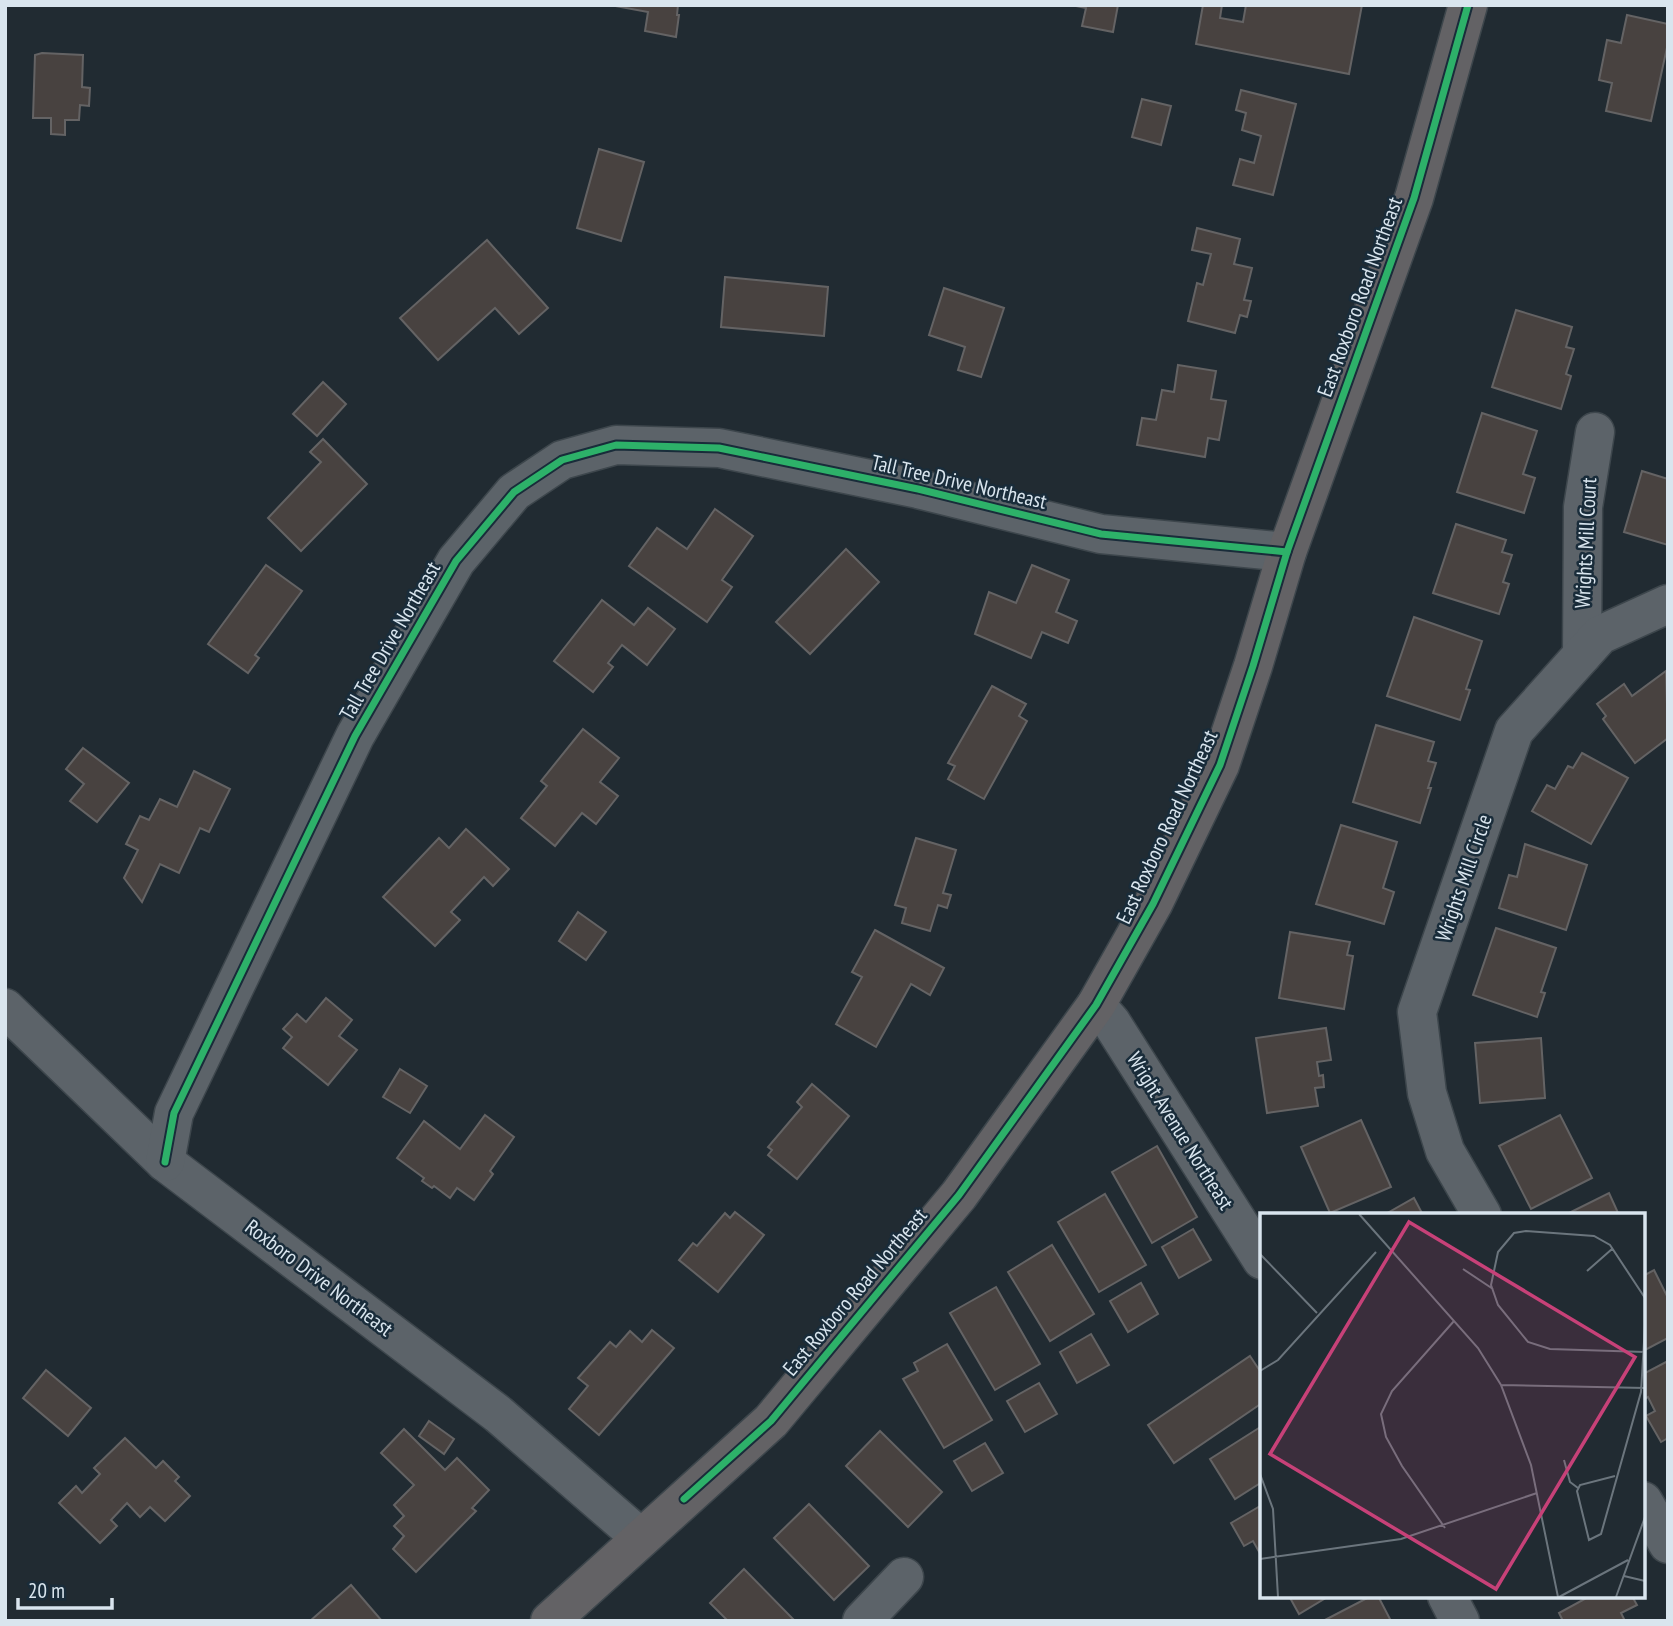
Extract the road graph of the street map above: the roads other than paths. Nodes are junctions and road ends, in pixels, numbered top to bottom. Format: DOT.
graph roads {
  1 [pos="1468,5"];
  2 [pos="1595,432"];
  3 [pos="1287,552"];
  4 [pos="1668,604"];
  5 [pos="1582,655"];
  6 [pos="1096,1005"];
  7 [pos="5,1008"];
  8 [pos="165,1161"];
  9 [pos="1481,1213"];
  10 [pos="1260,1257"];
  11 [pos="1645,1504"];
  12 [pos="641,1538"];
  13 [pos="1668,1544"];
  14 [pos="904,1577"];
  15 [pos="1448,1598"];
  16 [pos="550,1621"];
  17 [pos="862,1621"];
  18 [pos="1460,1621"];
  1 -- 3 [label="main road, East Roxboro Road Northeast"];
  2 -- 5 [label="street, Wrights Mill Court"];
  3 -- 6 [label="main road, East Roxboro Road Northeast"];
  3 -- 8 [label="street, Tall Tree Drive Northeast"];
  4 -- 5 [label="street, Wrights Mill Circle"];
  5 -- 9 [label="street, Wrights Mill Circle"];
  6 -- 10 [label="street, Wright Avenue Northeast"];
  6 -- 12 [label="main road, East Roxboro Road Northeast"];
  7 -- 8 [label="street, Roxboro Drive Northeast"];
  8 -- 12 [label="street, Roxboro Drive Northeast"];
  11 -- 13 [label="street"];
  12 -- 16 [label="main road, East Roxboro Road Northeast"];
  14 -- 17 [label="street"];
  15 -- 18 [label="street"];
}
